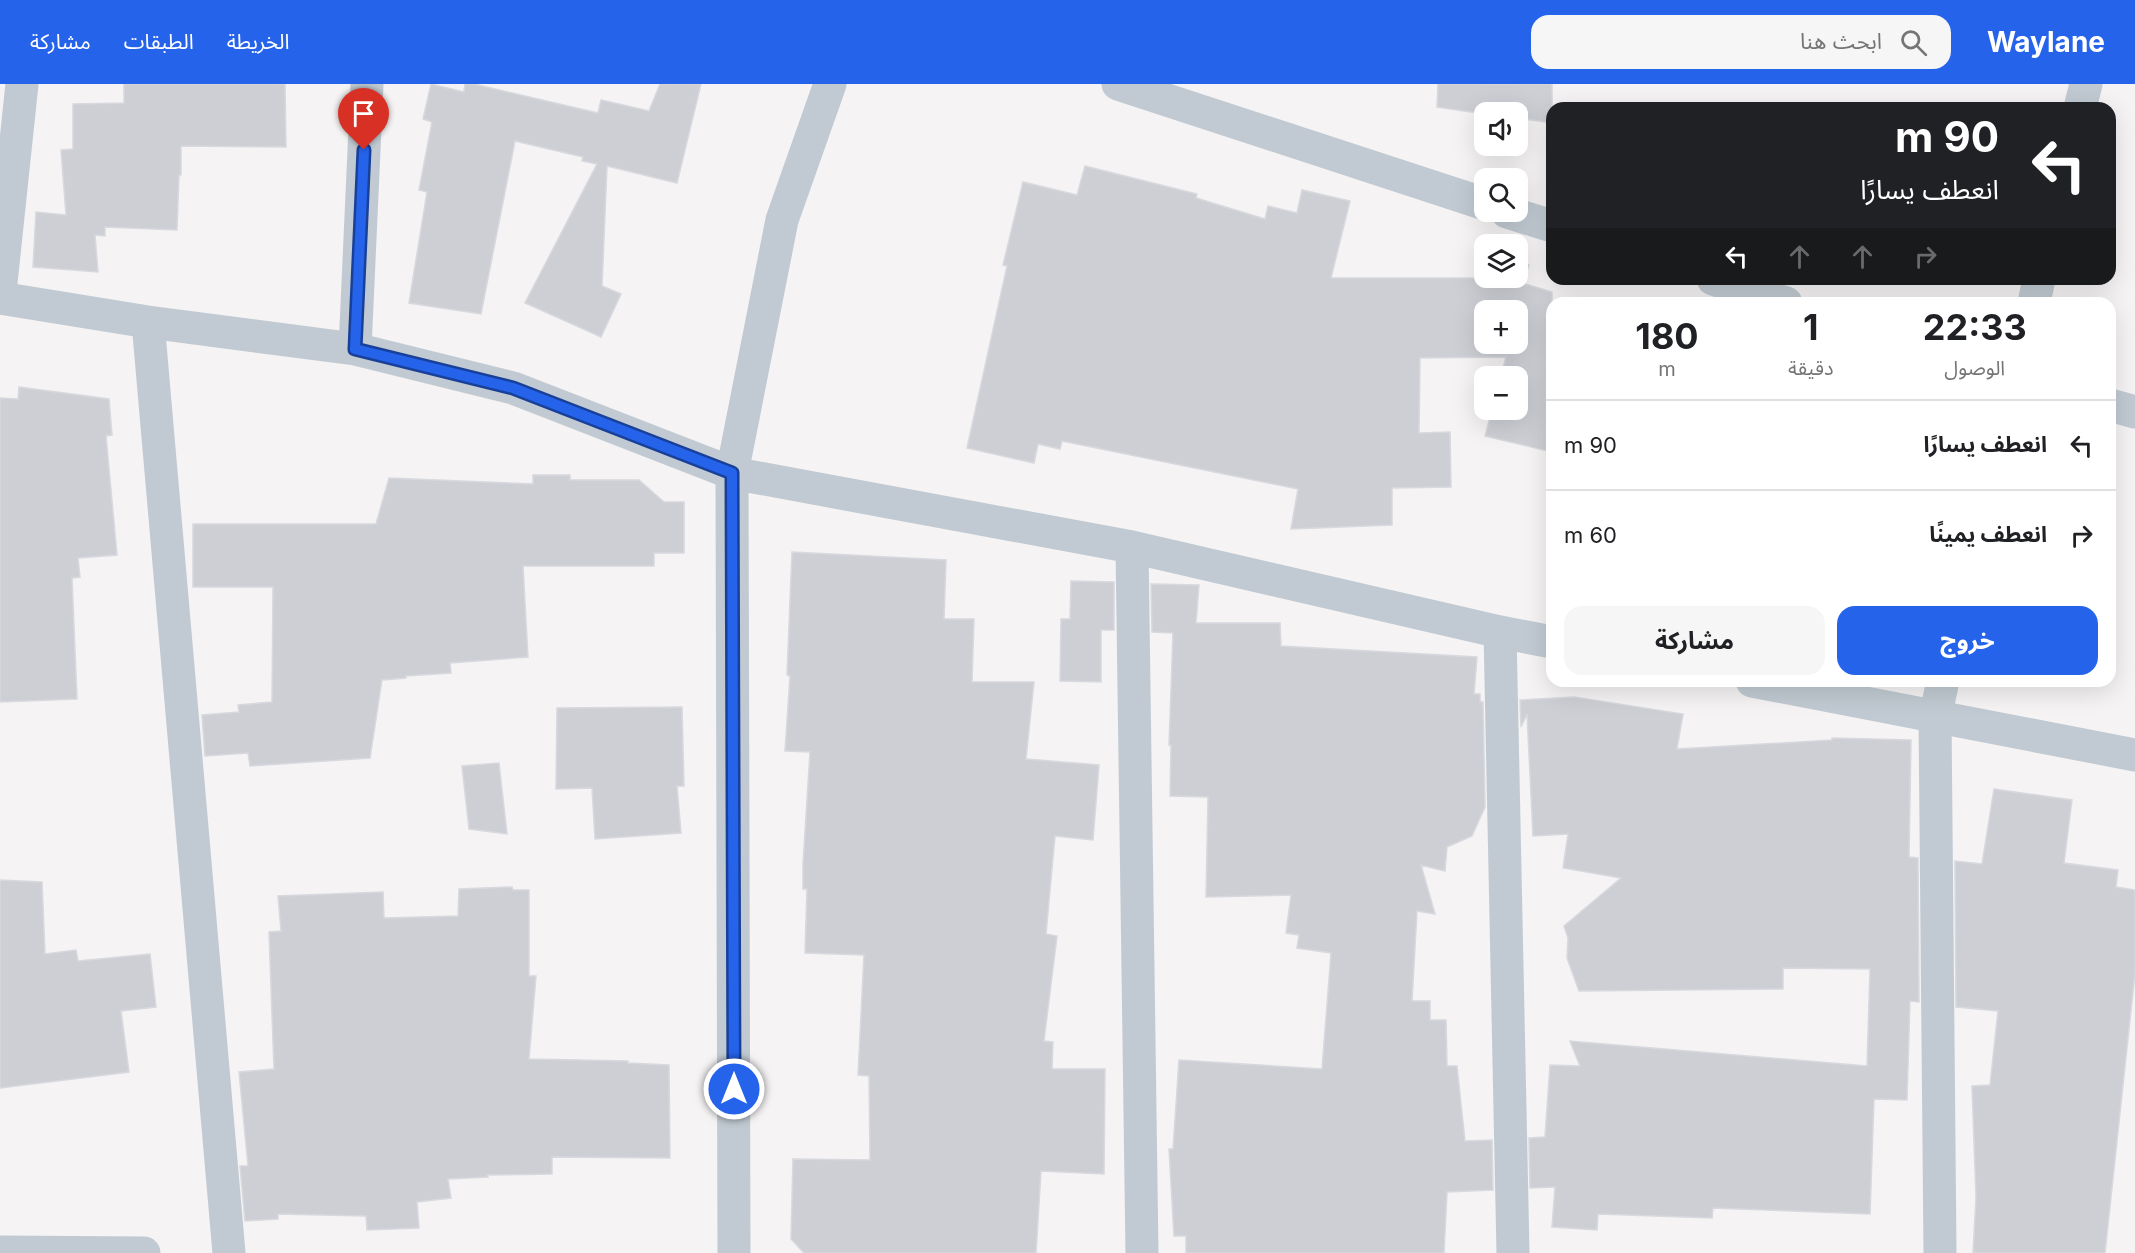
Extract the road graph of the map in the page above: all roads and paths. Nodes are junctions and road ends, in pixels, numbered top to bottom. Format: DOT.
graph roads {
  1 [pos="22,84"];
  2 [pos="367,84"];
  3 [pos="830,84"];
  4 [pos="1118,84"];
  5 [pos="2086,84"];
  6 [pos="2082,102"];
  7 [pos="1474,200"];
  8 [pos="1528,219"];
  9 [pos="1546,224"];
  10 [pos="1731,285"];
  11 [pos="0,292"];
  12 [pos="1768,297"];
  13 [pos="0,298"];
  14 [pos="147,322"];
  15 [pos="355,349"];
  16 [pos="2116,407"];
  17 [pos="2135,412"];
  18 [pos="732,473"];
  19 [pos="1131,547"];
  20 [pos="1500,632"];
  21 [pos="1546,641"];
  22 [pos="1782,687"];
  23 [pos="1942,687"];
  24 [pos="1935,717"];
  25 [pos="2135,755"];
  26 [pos="0,1252"];
  27 [pos="144,1253"];
  28 [pos="229,1253"];
  29 [pos="734,1253"];
  30 [pos="1142,1253"];
  31 [pos="1514,1253"];
  32 [pos="1940,1253"];
  1 -- 11 [label="street"];
  2 -- 15 [label="street"];
  3 -- 18 [label="street"];
  4 -- 7 [label="street"];
  5 -- 6 [label="street"];
  8 -- 9 [label="street"];
  10 -- 12 [label="street"];
  13 -- 14 [label="street"];
  14 -- 15 [label="street"];
  14 -- 28 [label="street"];
  15 -- 18 [label="street"];
  16 -- 17 [label="street"];
  18 -- 19 [label="street"];
  18 -- 29 [label="street"];
  19 -- 20 [label="street"];
  19 -- 30 [label="street"];
  20 -- 21 [label="street"];
  20 -- 31 [label="street"];
  22 -- 24 [label="street"];
  23 -- 24 [label="street"];
  24 -- 25 [label="street"];
  24 -- 32 [label="street"];
  26 -- 27 [label="street"];
}
